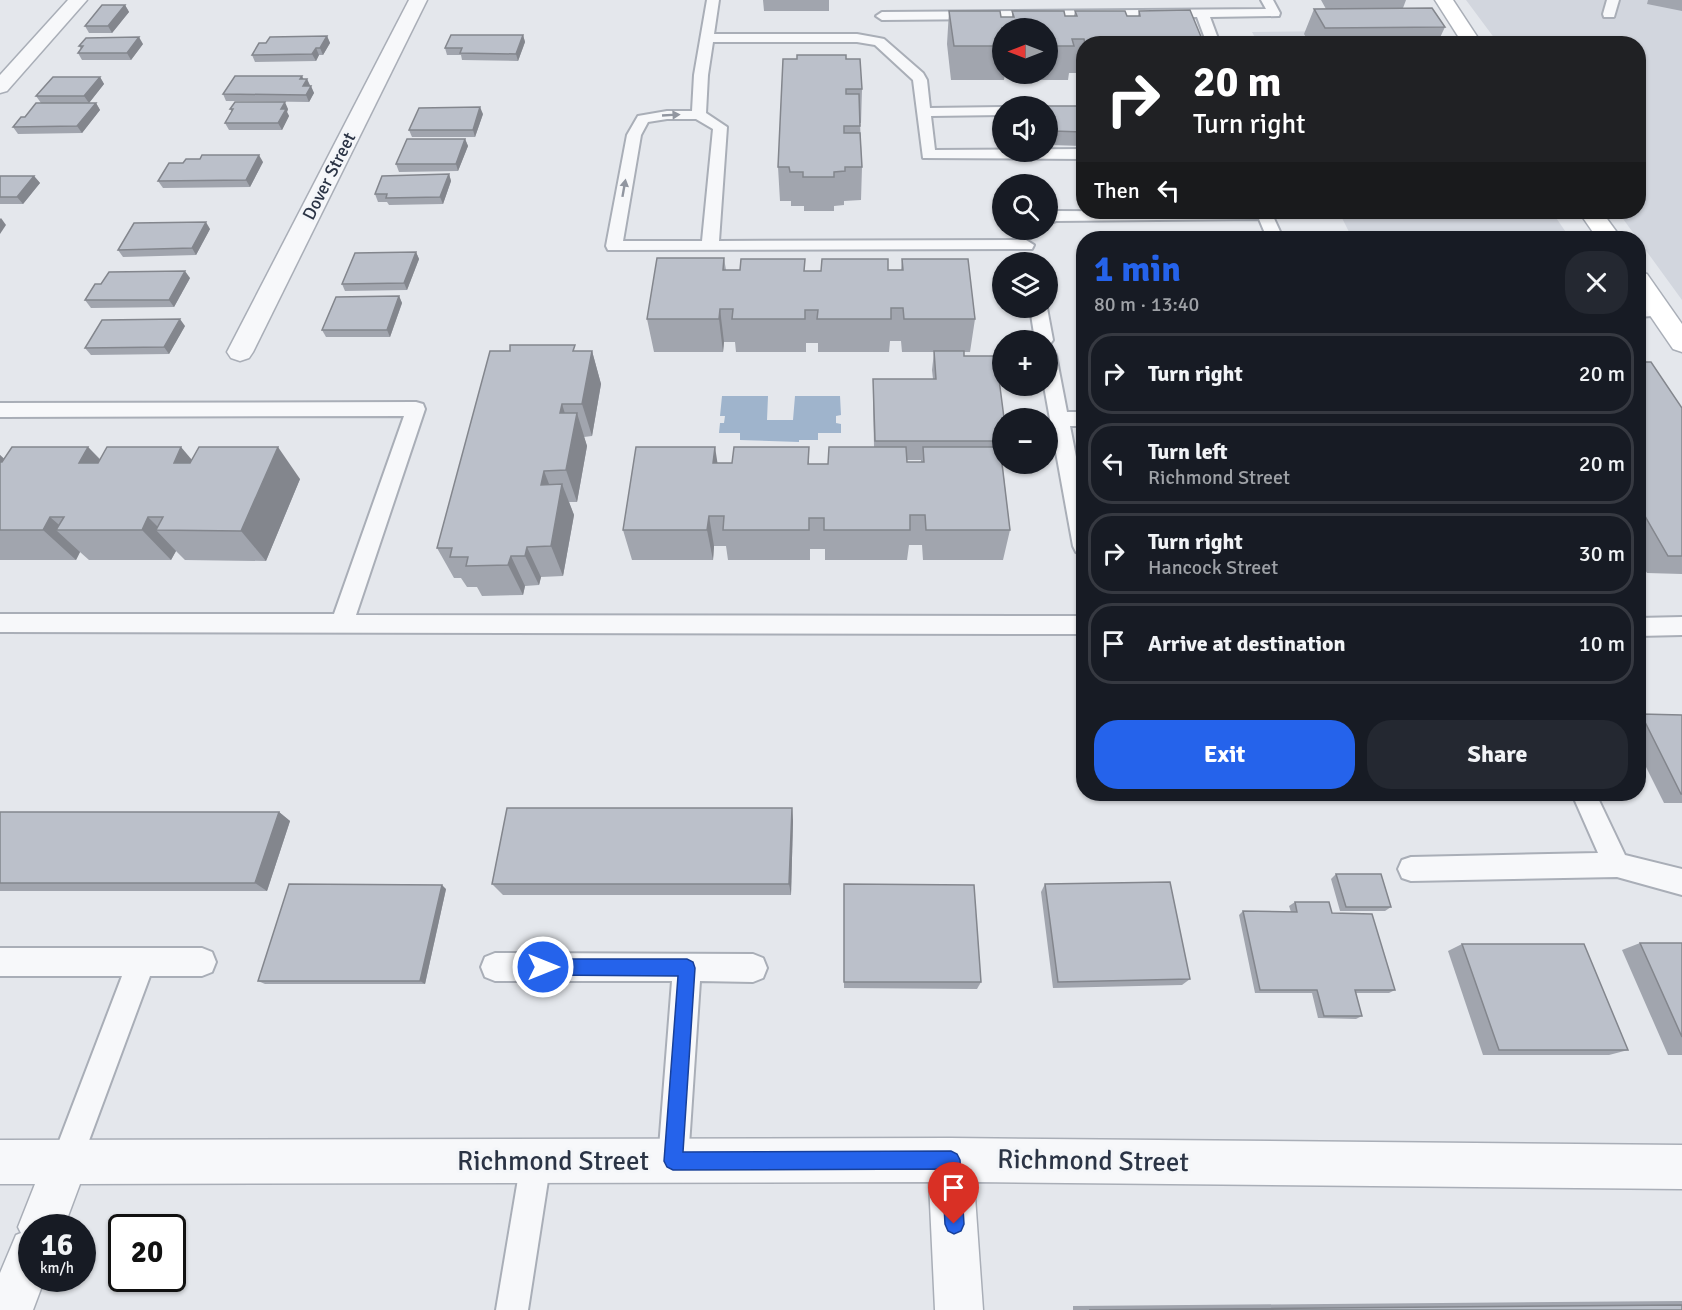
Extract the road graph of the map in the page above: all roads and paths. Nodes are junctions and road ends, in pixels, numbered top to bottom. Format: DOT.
graph roads {
  1 [pos="78,0"];
  2 [pos="418,0"];
  3 [pos="712,0"];
  4 [pos="882,0"];
  5 [pos="1267,0"];
  6 [pos="1444,0"];
  7 [pos="1613,0"];
  8 [pos="1202,14"];
  9 [pos="1609,15"];
  10 [pos="882,16"];
  11 [pos="1211,36"];
  12 [pos="1468,36"];
  13 [pos="707,38"];
  14 [pos="871,41"];
  15 [pos="0,87"];
  16 [pos="992,111"];
  17 [pos="923,112"];
  18 [pos="699,115"];
  19 [pos="1076,154"];
  20 [pos="1058,216"];
  21 [pos="1076,216"];
  22 [pos="1029,240"];
  23 [pos="710,245"];
  24 [pos="1026,245"];
  25 [pos="1028,252"];
  26 [pos="1649,311"];
  27 [pos="1682,343"];
  28 [pos="240,352"];
  29 [pos="1055,396"];
  30 [pos="0,410"];
  31 [pos="1059,419"];
  32 [pos="1076,419"];
  33 [pos="1076,509"];
  34 [pos="0,622"];
  35 [pos="342,623"];
  36 [pos="1076,625"];
  37 [pos="1682,626"];
  38 [pos="1646,627"];
  39 [pos="1587,801"];
  40 [pos="1617,865"];
  41 [pos="1411,868"];
  42 [pos="1682,882"];
  43 [pos="0,962"];
  44 [pos="141,962"];
  45 [pos="202,962"];
  46 [pos="495,967"];
  47 [pos="687,968"];
  48 [pos="753,968"];
  49 [pos="951,1160"];
  50 [pos="536,1161"];
  51 [pos="673,1161"];
  52 [pos="0,1162"];
  53 [pos="66,1162"];
  54 [pos="1682,1167"];
  55 [pos="46,1214"];
  56 [pos="18,1287"];
  57 [pos="9,1310"];
  58 [pos="512,1310"];
  59 [pos="960,1310"];
  1 -- 15 [label="street"];
  2 -- 28 [label="street, Dover Street"];
  3 -- 13 [label="lane"];
  4 -- 10 [label="lane"];
  5 -- 8 [label="lane"];
  6 -- 12 [label="street"];
  7 -- 9 [label="lane"];
  8 -- 10 [label="lane"];
  8 -- 11 [label="lane"];
  10 -- 14 [label="lane"];
  13 -- 14 [label="lane"];
  13 -- 18 [label="lane"];
  14 -- 17 [label="lane"];
  16 -- 17 [label="lane"];
  17 -- 19 [label="lane"];
  18 -- 23 [label="lane"];
  23 -- 18 [label="lane, one-way"];
  20 -- 21 [label="lane"];
  22 -- 24 [label="lane"];
  23 -- 24 [label="lane"];
  24 -- 25 [label="lane"];
  26 -- 27 [label="street"];
  29 -- 31 [label="lane"];
  30 -- 35 [label="lane"];
  31 -- 32 [label="lane"];
  31 -- 33 [label="lane"];
  34 -- 35 [label="lane"];
  35 -- 36 [label="lane"];
  37 -- 38 [label="lane"];
  39 -- 40 [label="lane"];
  40 -- 41 [label="lane"];
  40 -- 42 [label="lane"];
  43 -- 44 [label="lane"];
  44 -- 45 [label="lane"];
  44 -- 53 [label="lane"];
  46 -- 47 [label="lane"];
  47 -- 48 [label="lane"];
  47 -- 51 [label="lane"];
  49 -- 51 [label="street, Richmond Street"];
  49 -- 54 [label="street, Richmond Street"];
  49 -- 59 [label="street"];
  50 -- 51 [label="street, Richmond Street"];
  50 -- 53 [label="street, Richmond Street"];
  50 -- 58 [label="lane"];
  52 -- 53 [label="street, Richmond Street"];
  53 -- 55 [label="street"];
  56 -- 57 [label="street"];
}
